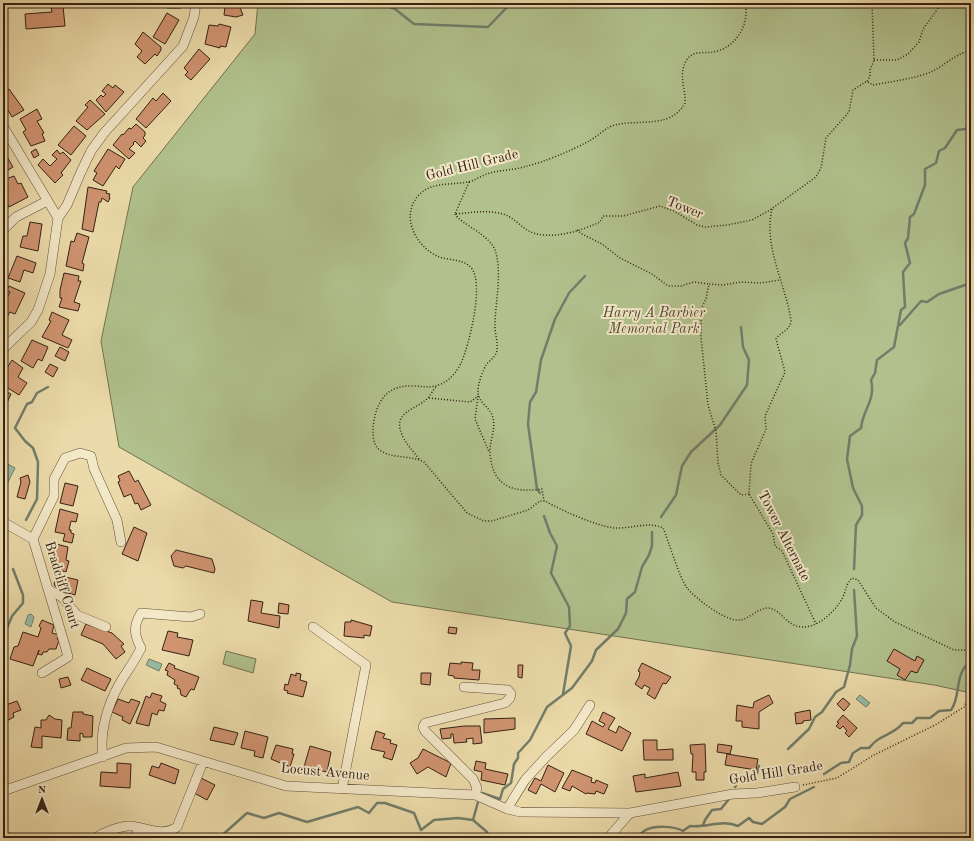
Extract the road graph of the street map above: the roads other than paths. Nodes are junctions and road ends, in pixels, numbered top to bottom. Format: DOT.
graph roads {
  1 [pos="196,3"];
  2 [pos="3,126"];
  3 [pos="47,201"];
  4 [pos="58,218"];
  5 [pos="3,230"];
  6 [pos="3,349"];
  7 [pos="3,522"];
  8 [pos="33,539"];
  9 [pos="121,542"];
  10 [pos="49,590"];
  11 [pos="200,614"];
  12 [pos="106,627"];
  13 [pos="313,627"];
  14 [pos="42,673"];
  15 [pos="464,687"];
  16 [pos="590,705"];
  17 [pos="103,757"];
  18 [pos="203,762"];
  19 [pos="795,787"];
  20 [pos="342,789"];
  21 [pos="3,791"];
  22 [pos="475,795"];
  23 [pos="507,809"];
  24 [pos="630,813"];
  25 [pos="142,829"];
  26 [pos="95,838"];
  27 [pos="133,838"];
  28 [pos="608,838"];
  1 -- 4 [label="street"];
  2 -- 3 [label="street"];
  3 -- 4 [label="street"];
  3 -- 5 [label="street"];
  4 -- 6 [label="street"];
  7 -- 8 [label="street, Bradcliff Court"];
  8 -- 9 [label="street"];
  8 -- 10 [label="street, Bradcliff Court"];
  10 -- 12 [label="street"];
  10 -- 14 [label="street, Bradcliff Court"];
  11 -- 17 [label="street"];
  13 -- 20 [label="street"];
  15 -- 22 [label="street"];
  16 -- 23 [label="street"];
  17 -- 18 [label="street, Locust Avenue"];
  17 -- 21 [label="street, Locust Avenue"];
  18 -- 20 [label="street, Locust Avenue"];
  18 -- 25 [label="street"];
  19 -- 24 [label="street, Gold Hill Grade"];
  20 -- 22 [label="street, Locust Avenue"];
  22 -- 23 [label="street, Locust Avenue"];
  23 -- 24 [label="street, Locust Avenue"];
  24 -- 28 [label="street"];
  25 -- 26 [label="street"];
  25 -- 27 [label="street"];
}
